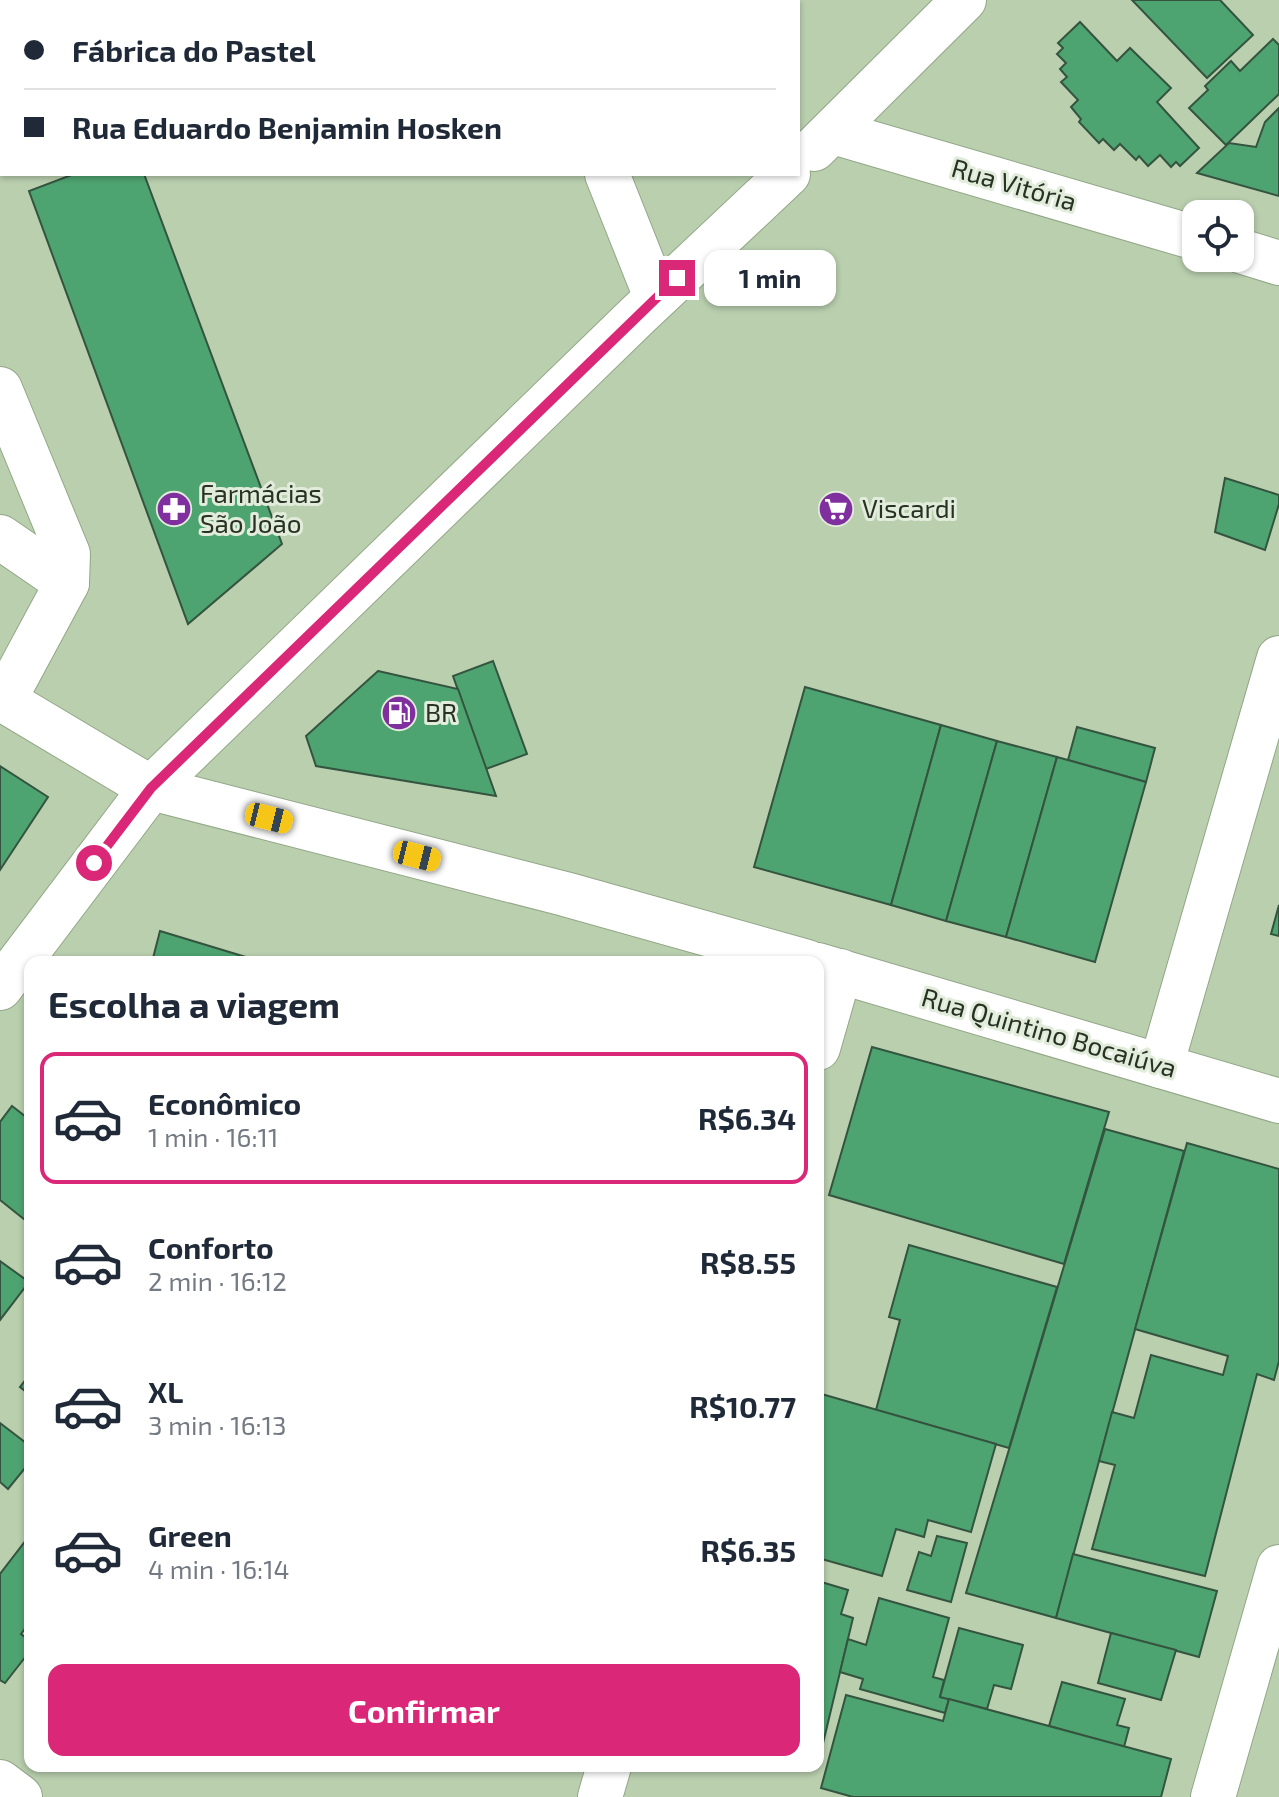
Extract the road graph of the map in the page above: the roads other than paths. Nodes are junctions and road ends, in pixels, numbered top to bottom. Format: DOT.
graph roads {
  1 [pos="964,0"];
  2 [pos="833,132"];
  3 [pos="800,163"];
  4 [pos="608,176"];
  5 [pos="786,176"];
  6 [pos="1182,234"];
  7 [pos="1254,255"];
  8 [pos="1279,263"];
  9 [pos="656,297"];
  10 [pos="0,389"];
  11 [pos="0,537"];
  12 [pos="67,583"];
  13 [pos="1279,658"];
  14 [pos="2,699"];
  15 [pos="151,788"];
  16 [pos="24,956"];
  17 [pos="24,956"];
  18 [pos="786,956"];
  19 [pos="824,967"];
  20 [pos="0,988"];
  21 [pos="1161,1066"];
  22 [pos="1279,1101"];
  23 [pos="1279,1567"];
  24 [pos="607,1772"];
  25 [pos="0,1782"];
  26 [pos="20,1797"];
  27 [pos="600,1797"];
  28 [pos="1213,1797"];
  1 -- 2 [label="street"];
  2 -- 3 [label="street"];
  2 -- 6 [label="street, Rua Vitória"];
  4 -- 9 [label="street"];
  5 -- 9 [label="street"];
  7 -- 8 [label="street"];
  9 -- 15 [label="street"];
  10 -- 12 [label="street"];
  11 -- 12 [label="street"];
  12 -- 14 [label="street"];
  13 -- 21 [label="street"];
  14 -- 15 [label="street, Rua Quintino Bocaiúva"];
  15 -- 17 [label="street"];
  15 -- 18 [label="street, Rua Quintino Bocaiúva"];
  16 -- 20 [label="street"];
  19 -- 21 [label="street, Rua Quintino Bocaiúva"];
  21 -- 22 [label="street, Rua Quintino Bocaiúva"];
  23 -- 28 [label="street"];
  24 -- 27 [label="street"];
  25 -- 26 [label="street"];
}
